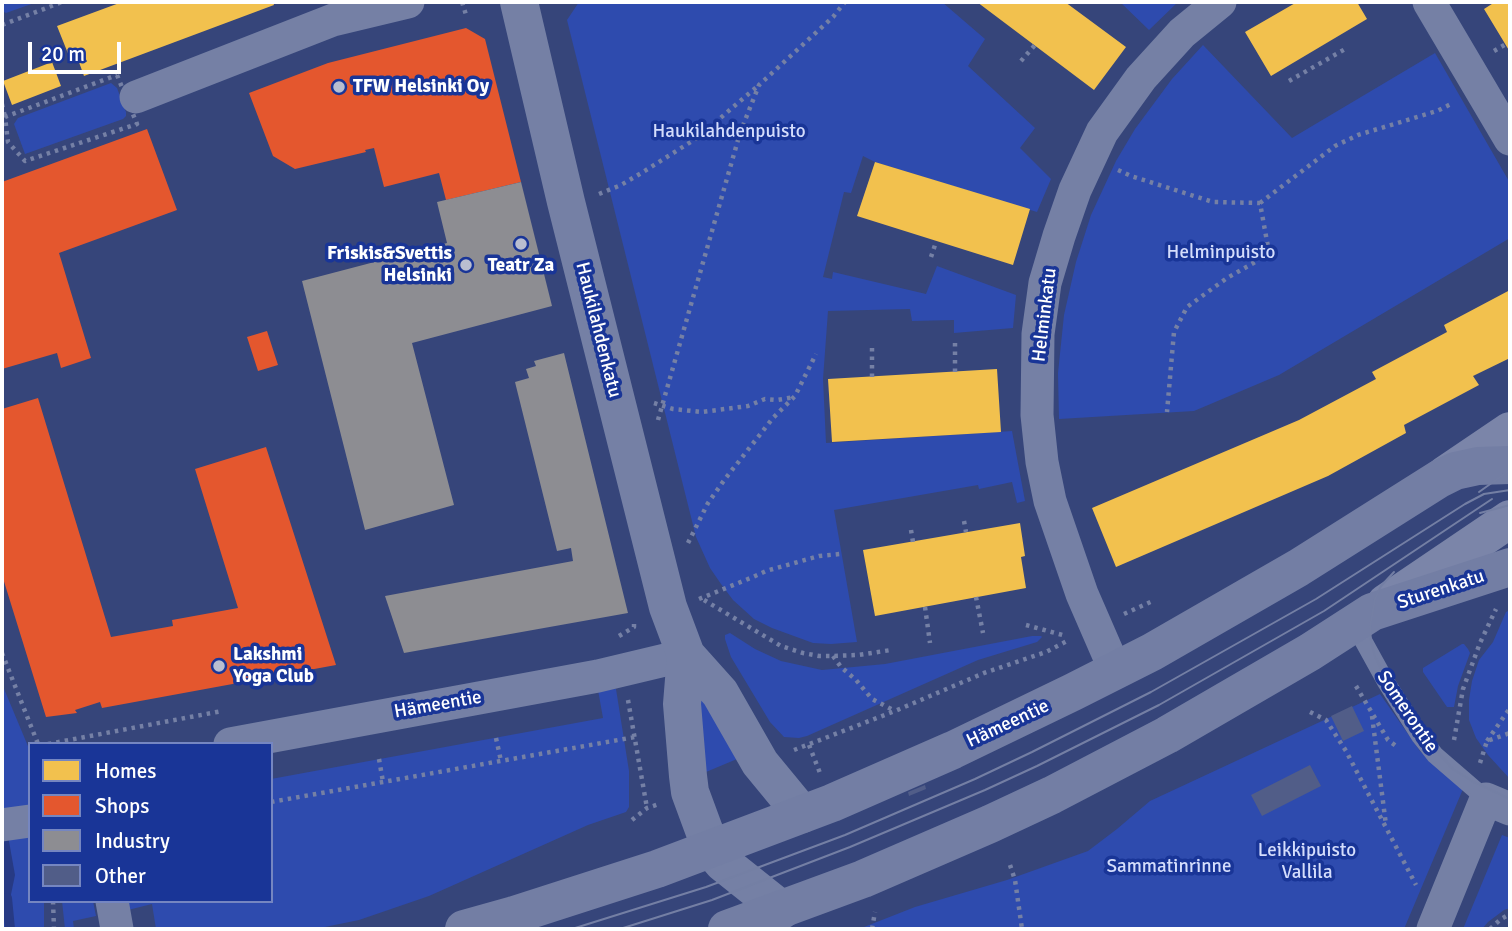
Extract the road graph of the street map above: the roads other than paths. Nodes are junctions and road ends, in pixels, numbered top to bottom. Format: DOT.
graph roads {
  1 [pos="408,2"];
  2 [pos="519,2"];
  3 [pos="1220,2"];
  4 [pos="1429,2"];
  5 [pos="136,97"];
  6 [pos="1510,139"];
  7 [pos="1510,431"];
  8 [pos="1510,465"];
  9 [pos="1439,479"];
  10 [pos="1510,519"];
  11 [pos="1505,584"];
  12 [pos="1363,618"];
  13 [pos="686,655"];
  14 [pos="1115,670"];
  15 [pos="241,742"];
  16 [pos="1498,804"];
  17 [pos="802,814"];
  18 [pos="711,849"];
  19 [pos="112,903"];
  20 [pos="782,909"];
  21 [pos="1435,922"];
  22 [pos="117,929"];
  23 [pos="464,929"];
  24 [pos="727,929"];
  1 -- 5 [label="street"];
  2 -- 13 [label="street, Haukilahdenkatu"];
  3 -- 14 [label="street, Helminkatu"];
  4 -- 6 [label="street"];
  7 -- 9 [label="main road, Hämeentie"];
  8 -- 9 [label="main road"];
  9 -- 14 [label="main road, Hämeentie"];
  10 -- 12 [label="main road"];
  11 -- 12 [label="main road, Sturenkatu"];
  12 -- 16 [label="lane, Somerontie"];
  12 -- 20 [label="main road"];
  13 -- 15 [label="street, Hämeentie"];
  13 -- 17 [label="street, Haukilahdenkatu"];
  13 -- 18 [label="street, Haukilahdenkatu"];
  14 -- 17 [label="main road, Hämeentie"];
  16 -- 21 [label="street"];
  17 -- 18 [label="main road, Hämeentie"];
  18 -- 20 [label="street, Haukilahdenkatu"];
  18 -- 23 [label="main road, Hämeentie"];
  19 -- 22 [label="street"];
  20 -- 24 [label="main road"];
}
